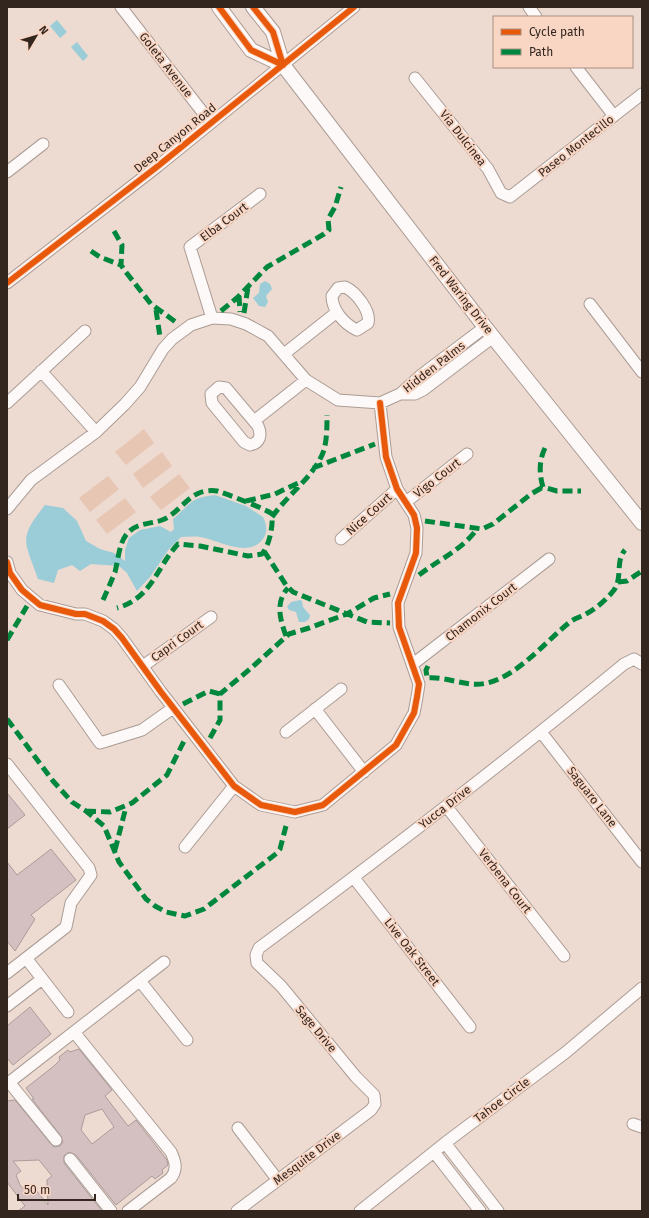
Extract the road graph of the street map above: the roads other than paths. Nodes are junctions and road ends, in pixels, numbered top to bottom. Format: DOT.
graph roads {
  1 [pos="121,7"];
  2 [pos="219,7"];
  3 [pos="253,7"];
  4 [pos="354,7"];
  5 [pos="529,7"];
  6 [pos="535,16"];
  7 [pos="283,65"];
  8 [pos="577,68"];
  9 [pos="416,78"];
  10 [pos="642,94"];
  11 [pos="614,116"];
  12 [pos="211,123"];
  13 [pos="43,144"];
  14 [pos="7,172"];
  15 [pos="260,194"];
  16 [pos="510,197"];
  17 [pos="7,283"];
  18 [pos="590,304"];
  19 [pos="337,312"];
  20 [pos="212,318"];
  21 [pos="85,331"];
  22 [pos="489,332"];
  23 [pos="284,354"];
  24 [pos="428,370"];
  25 [pos="41,371"];
  26 [pos="642,372"];
  27 [pos="306,380"];
  28 [pos="436,380"];
  29 [pos="400,394"];
  30 [pos="7,403"];
  31 [pos="380,403"];
  32 [pos="254,421"];
  33 [pos="96,432"];
  34 [pos="467,454"];
  35 [pos="397,489"];
  36 [pos="406,502"];
  37 [pos="7,509"];
  38 [pos="642,523"];
  39 [pos="341,539"];
  40 [pos="549,559"];
  41 [pos="7,562"];
  42 [pos="211,617"];
  43 [pos="638,661"];
  44 [pos="413,664"];
  45 [pos="143,666"];
  46 [pos="59,685"];
  47 [pos="341,689"];
  48 [pos="173,708"];
  49 [pos="315,709"];
  50 [pos="286,732"];
  51 [pos="541,732"];
  52 [pos="7,764"];
  53 [pos="364,772"];
  54 [pos="234,786"];
  55 [pos="446,806"];
  56 [pos="185,847"];
  57 [pos="642,862"];
  58 [pos="354,878"];
  59 [pos="256,955"];
  60 [pos="564,956"];
  61 [pos="26,958"];
  62 [pos="164,962"];
  63 [pos="7,972"];
  64 [pos="42,979"];
  65 [pos="140,980"];
  66 [pos="642,988"];
  67 [pos="7,1006"];
  68 [pos="68,1012"];
  69 [pos="470,1027"];
  70 [pos="74,1032"];
  71 [pos="187,1040"];
  72 [pos="8,1083"];
  73 [pos="374,1104"];
  74 [pos="238,1128"];
  75 [pos="56,1140"];
  76 [pos="445,1143"];
  77 [pos="434,1152"];
  78 [pos="70,1159"];
  79 [pos="277,1179"];
  80 [pos="111,1211"];
  81 [pos="128,1211"];
  82 [pos="237,1211"];
  83 [pos="360,1211"];
  84 [pos="480,1211"];
  85 [pos="498,1211"];
  1 -- 12 [label="street, Goleta Avenue"];
  2 -- 7 [label="main road, Fred Waring Drive"];
  3 -- 7 [label="main road, Fred Waring Drive"];
  4 -- 7 [label="street, Deep Canyon Road"];
  5 -- 6 [label="street"];
  7 -- 12 [label="street, Deep Canyon Road"];
  7 -- 22 [label="main road, Fred Waring Drive"];
  8 -- 11 [label="street"];
  9 -- 16 [label="street, Via Dulcinea"];
  10 -- 11 [label="street, Paseo Montecillo"];
  11 -- 16 [label="street, Paseo Montecillo"];
  12 -- 17 [label="street, Deep Canyon Road"];
  13 -- 14 [label="street"];
  15 -- 20 [label="street, Elba Court"];
  18 -- 26 [label="street"];
  19 -- 23 [label="street"];
  20 -- 23 [label="street"];
  20 -- 33 [label="street"];
  21 -- 25 [label="street"];
  22 -- 24 [label="street, Hidden Palms"];
  22 -- 28 [label="street"];
  22 -- 38 [label="main road, Fred Waring Drive"];
  23 -- 27 [label="street"];
  24 -- 28 [label="street"];
  24 -- 29 [label="street, Hidden Palms"];
  25 -- 30 [label="street"];
  25 -- 33 [label="street"];
  27 -- 31 [label="street"];
  27 -- 32 [label="street"];
  28 -- 29 [label="street"];
  29 -- 31 [label="street, Hidden Palms"];
  31 -- 35 [label="street"];
  32 -- 32 [label="street"];
  33 -- 37 [label="street"];
  34 -- 36 [label="street, Vigo Court"];
  35 -- 36 [label="street"];
  35 -- 39 [label="street, Nice Court"];
  36 -- 44 [label="street"];
  40 -- 44 [label="street, Chamonix Court"];
  41 -- 45 [label="street"];
  42 -- 45 [label="street, Capri Court"];
  43 -- 51 [label="street, Yucca Drive"];
  44 -- 53 [label="street"];
  45 -- 48 [label="street"];
  46 -- 48 [label="street"];
  47 -- 49 [label="street"];
  48 -- 54 [label="street"];
  49 -- 50 [label="street"];
  49 -- 53 [label="street"];
  51 -- 55 [label="street, Yucca Drive"];
  51 -- 57 [label="street, Saguaro Lane"];
  52 -- 61 [label="street"];
  53 -- 54 [label="street"];
  54 -- 56 [label="street"];
  55 -- 58 [label="street, Yucca Drive"];
  55 -- 60 [label="street, Verbena Court"];
  58 -- 59 [label="street, Yucca Drive"];
  58 -- 69 [label="street, Live Oak Street"];
  59 -- 73 [label="street, Sage Drive"];
  61 -- 63 [label="street"];
  61 -- 64 [label="street"];
  62 -- 65 [label="street"];
  64 -- 67 [label="street"];
  64 -- 68 [label="street"];
  65 -- 70 [label="street"];
  65 -- 71 [label="street"];
  66 -- 76 [label="street, Tahoe Circle"];
  70 -- 72 [label="street"];
  70 -- 81 [label="street"];
  72 -- 75 [label="street"];
  73 -- 79 [label="street, Mesquite Drive"];
  74 -- 79 [label="street"];
  76 -- 77 [label="street, Tahoe Circle"];
  76 -- 85 [label="street"];
  77 -- 83 [label="street, Tahoe Circle"];
  77 -- 84 [label="street"];
  78 -- 80 [label="street"];
  79 -- 82 [label="street, Mesquite Drive"];
}
